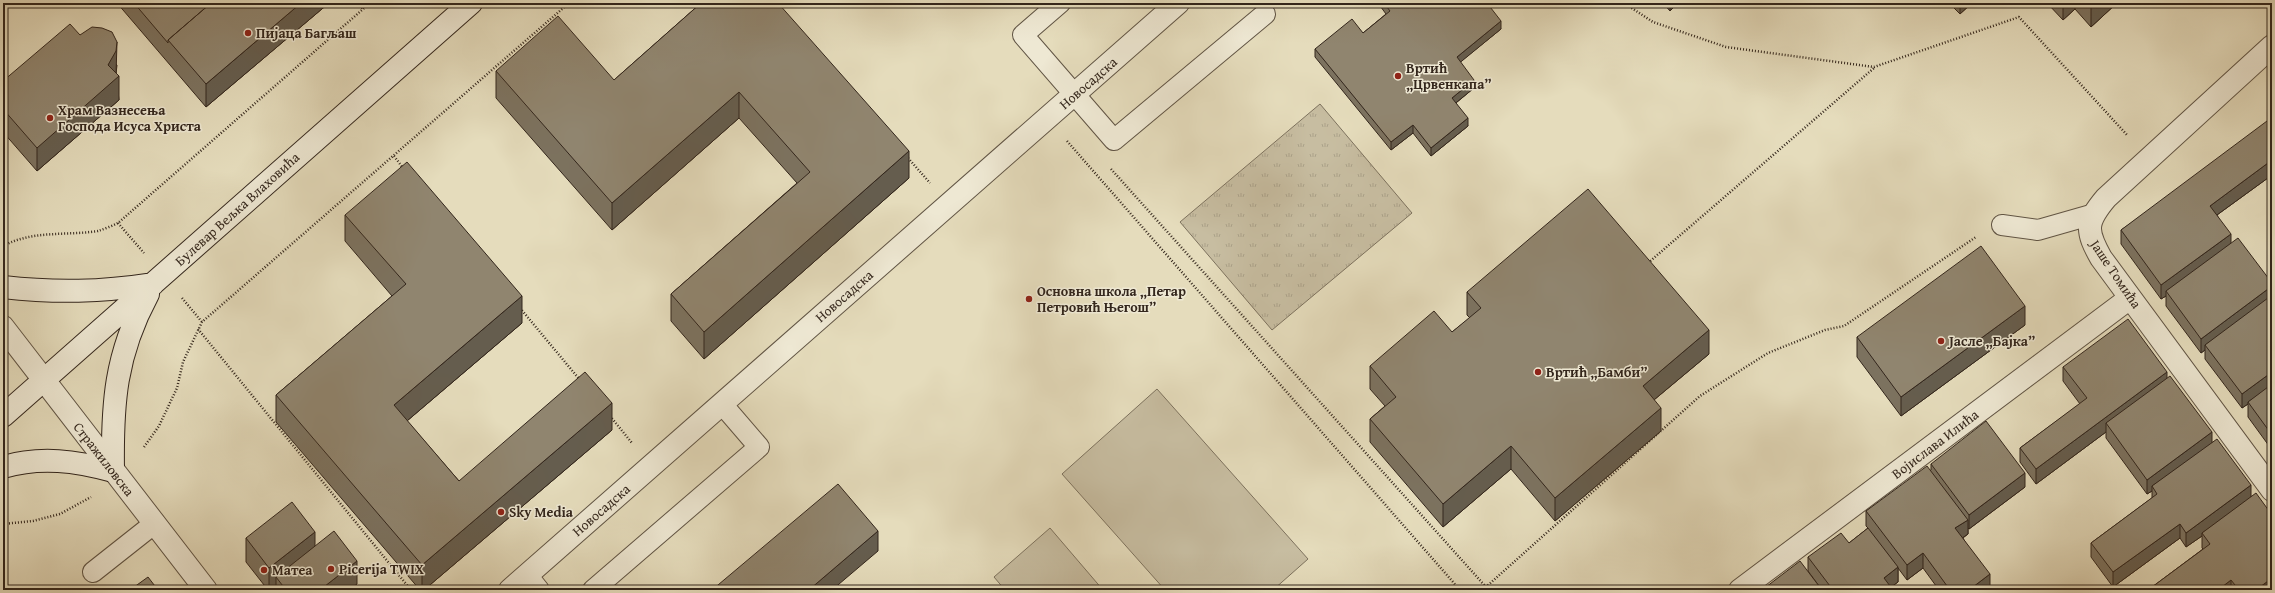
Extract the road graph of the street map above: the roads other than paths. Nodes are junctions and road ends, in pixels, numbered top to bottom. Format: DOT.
graph roads {
  1 [pos="471,3"];
  2 [pos="1060,3"];
  3 [pos="1178,3"];
  4 [pos="1264,14"];
  5 [pos="2272,46"];
  6 [pos="1075,94"];
  7 [pos="2094,214"];
  8 [pos="2002,225"];
  9 [pos="153,284"];
  10 [pos="3,286"];
  11 [pos="2130,298"];
  12 [pos="3,327"];
  13 [pos="44,380"];
  14 [pos="722,404"];
  15 [pos="3,416"];
  16 [pos="3,467"];
  17 [pos="115,474"];
  18 [pos="2272,490"];
  19 [pos="155,523"];
  20 [pos="93,572"];
  21 [pos="533,583"];
  22 [pos="206,590"];
  23 [pos="510,590"];
  24 [pos="593,590"];
  25 [pos="1740,590"];
  1 -- 9 [label="street, Булевар Вељка Влаховића"];
  2 -- 6 [label="lane"];
  3 -- 6 [label="street, Новосадска"];
  4 -- 6 [label="lane"];
  5 -- 7 [label="street, Јаше Томића"];
  6 -- 14 [label="street, Новосадска"];
  7 -- 8 [label="lane"];
  7 -- 11 [label="street, Јаше Томића"];
  9 -- 10 [label="street"];
  9 -- 13 [label="street, Булевар Вељка Влаховића"];
  9 -- 17 [label="street"];
  11 -- 18 [label="street, Јаше Томића"];
  11 -- 25 [label="street, Војислава Илића"];
  12 -- 13 [label="street, Стражиловска"];
  13 -- 15 [label="street, Булевар Вељка Влаховића"];
  13 -- 17 [label="street, Стражиловска"];
  14 -- 21 [label="street, Новосадска"];
  14 -- 24 [label="lane"];
  16 -- 17 [label="street"];
  17 -- 19 [label="street, Стражиловска"];
  19 -- 20 [label="lane"];
  19 -- 22 [label="street, Стражиловска"];
  21 -- 23 [label="street, Новосадска"];
}
